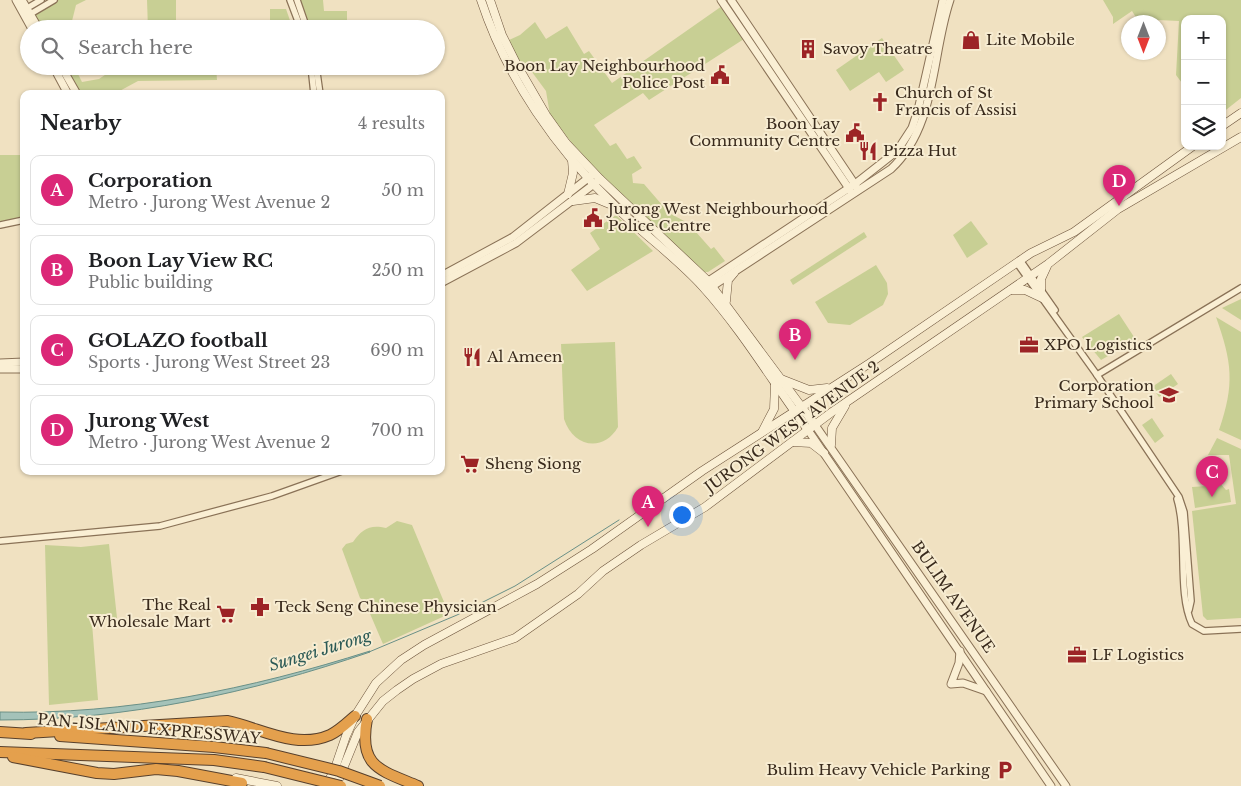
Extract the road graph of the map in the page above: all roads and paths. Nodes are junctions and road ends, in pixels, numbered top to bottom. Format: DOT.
graph roads {
  1 [pos="16,0"];
  2 [pos="22,0"];
  3 [pos="41,0"];
  4 [pos="54,0"];
  5 [pos="290,0"];
  6 [pos="297,0"];
  7 [pos="481,0"];
  8 [pos="490,0"];
  9 [pos="720,0"];
  10 [pos="731,0"];
  11 [pos="943,0"];
  12 [pos="950,0"];
  13 [pos="26,13"];
  14 [pos="29,20"];
  15 [pos="32,20"];
  16 [pos="298,20"];
  17 [pos="305,20"];
  18 [pos="58,75"];
  19 [pos="66,75"];
  20 [pos="312,75"];
  21 [pos="317,75"];
  22 [pos="66,90"];
  23 [pos="75,90"];
  24 [pos="314,90"];
  25 [pos="319,90"];
  26 [pos="1241,113"];
  27 [pos="1226,123"];
  28 [pos="1241,137"];
  29 [pos="1187,150"];
  30 [pos="572,160"];
  31 [pos="594,179"];
  32 [pos="853,188"];
  33 [pos="570,197"];
  34 [pos="616,207"];
  35 [pos="20,221"];
  36 [pos="0,225"];
  37 [pos="1019,262"];
  38 [pos="1048,264"];
  39 [pos="734,273"];
  40 [pos="445,274"];
  41 [pos="1029,276"];
  42 [pos="445,281"];
  43 [pos="707,286"];
  44 [pos="1241,288"];
  45 [pos="1009,291"];
  46 [pos="1041,294"];
  47 [pos="726,303"];
  48 [pos="20,362"];
  49 [pos="0,363"];
  50 [pos="0,369"];
  51 [pos="20,369"];
  52 [pos="1097,375"];
  53 [pos="777,382"];
  54 [pos="836,385"];
  55 [pos="850,401"];
  56 [pos="798,410"];
  57 [pos="815,425"];
  58 [pos="808,430"];
  59 [pos="761,434"];
  60 [pos="790,442"];
  61 [pos="831,445"];
  62 [pos="824,453"];
  63 [pos="331,475"];
  64 [pos="0,542"];
  65 [pos="1241,629"];
  66 [pos="960,652"];
  67 [pos="987,691"];
  68 [pos="356,716"];
  69 [pos="367,719"];
  70 [pos="0,732"];
  71 [pos="26,734"];
  72 [pos="0,753"];
  73 [pos="333,774"];
  74 [pos="215,778"];
  75 [pos="242,784"];
  76 [pos="254,786"];
  77 [pos="277,786"];
  78 [pos="324,786"];
  79 [pos="338,786"];
  80 [pos="380,786"];
  81 [pos="418,786"];
  82 [pos="1051,786"];
  83 [pos="1066,786"];
  1 -- 13 [label="street"];
  2 -- 13 [label="street"];
  3 -- 13 [label="street"];
  4 -- 13 [label="street"];
  5 -- 16 [label="street"];
  6 -- 17 [label="street"];
  7 -- 30 [label="main road"];
  8 -- 31 [label="main road"];
  9 -- 32 [label="street"];
  10 -- 32 [label="street"];
  11 -- 32 [label="street"];
  12 -- 32 [label="street"];
  13 -- 14 [label="street"];
  13 -- 15 [label="street"];
  18 -- 22 [label="street"];
  19 -- 23 [label="street"];
  20 -- 24 [label="street"];
  21 -- 25 [label="street"];
  26 -- 27 [label="main road"];
  28 -- 38 [label="main road, JURONG WEST AVENUE 2"];
  29 -- 37 [label="main road, JURONG WEST AVENUE 2"];
  30 -- 31 [label="main road"];
  30 -- 33 [label="main road"];
  31 -- 33 [label="street"];
  31 -- 34 [label="main road"];
  31 -- 43 [label="main road"];
  32 -- 39 [label="street"];
  32 -- 43 [label="street"];
  33 -- 34 [label="main road"];
  33 -- 40 [label="street"];
  33 -- 42 [label="street"];
  34 -- 43 [label="main road"];
  35 -- 36 [label="street"];
  37 -- 41 [label="street"];
  37 -- 54 [label="main road, JURONG WEST AVENUE 2"];
  38 -- 41 [label="main road, JURONG WEST AVENUE 2"];
  38 -- 46 [label="main road"];
  39 -- 43 [label="street"];
  39 -- 47 [label="main road"];
  41 -- 45 [label="main road, JURONG WEST AVENUE 2"];
  41 -- 46 [label="street"];
  43 -- 47 [label="main road"];
  43 -- 53 [label="main road"];
  44 -- 52 [label="street"];
  45 -- 46 [label="main road"];
  45 -- 55 [label="main road, JURONG WEST AVENUE 2"];
  46 -- 52 [label="street"];
  47 -- 53 [label="main road"];
  48 -- 49 [label="street"];
  50 -- 51 [label="street"];
  52 -- 65 [label="street"];
  53 -- 54 [label="main road"];
  53 -- 56 [label="main road"];
  53 -- 59 [label="main road"];
  54 -- 56 [label="main road, JURONG WEST AVENUE 2"];
  55 -- 57 [label="main road, JURONG WEST AVENUE 2"];
  55 -- 61 [label="main road"];
  56 -- 57 [label="main road"];
  56 -- 58 [label="main road"];
  56 -- 59 [label="main road, JURONG WEST AVENUE 2"];
  57 -- 58 [label="main road, JURONG WEST AVENUE 2"];
  57 -- 61 [label="street, BULIM AVENUE"];
  58 -- 60 [label="main road, JURONG WEST AVENUE 2"];
  58 -- 62 [label="street, BULIM AVENUE"];
  59 -- 68 [label="main road, JURONG WEST AVENUE 2"];
  60 -- 62 [label="main road"];
  60 -- 69 [label="main road, JURONG WEST AVENUE 2"];
  61 -- 83 [label="street, BULIM AVENUE"];
  62 -- 66 [label="street, BULIM AVENUE"];
  63 -- 64 [label="street"];
  66 -- 67 [label="street, BULIM AVENUE"];
  66 -- 67 [label="street"];
  67 -- 82 [label="street, BULIM AVENUE"];
  68 -- 71 [label="highway"];
  68 -- 73 [label="main road, JURONG WEST AVENUE 2"];
  69 -- 79 [label="main road, JURONG WEST AVENUE 2"];
  69 -- 81 [label="highway"];
  70 -- 71 [label="highway, PAN-ISLAND EXPRESSWAY"];
  71 -- 80 [label="highway, PAN-ISLAND EXPRESSWAY, bridge"];
  72 -- 74 [label="highway"];
  72 -- 79 [label="highway, PAN-ISLAND EXPRESSWAY, bridge"];
  73 -- 78 [label="main road, JURONG WEST AVENUE 2"];
  73 -- 79 [label="highway"];
  74 -- 75 [label="highway"];
  74 -- 77 [label="main road"];
  75 -- 76 [label="main road"];
}
